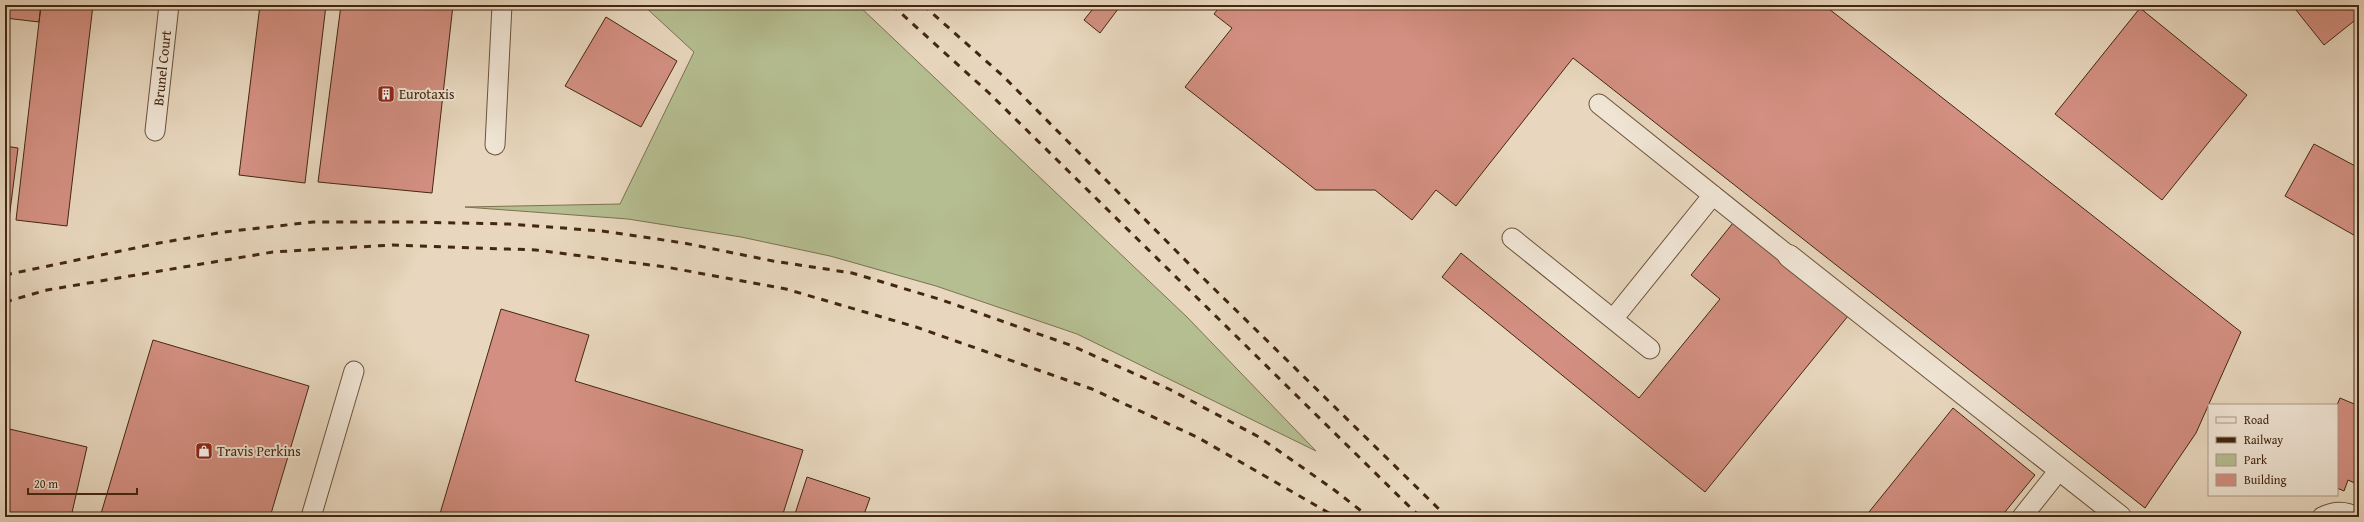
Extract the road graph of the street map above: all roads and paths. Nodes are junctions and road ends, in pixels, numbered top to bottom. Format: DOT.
graph roads {
  1 [pos="169,5"];
  2 [pos="502,5"];
  3 [pos="1599,104"];
  4 [pos="155,132"];
  5 [pos="495,145"];
  6 [pos="1713,195"];
  7 [pos="1512,238"];
  8 [pos="1789,256"];
  9 [pos="1613,319"];
  10 [pos="1650,349"];
  11 [pos="354,371"];
  12 [pos="2060,469"];
  13 [pos="311,517"];
  14 [pos="2022,517"];
  15 [pos="2120,517"];
  16 [pos="2322,517"];
  17 [pos="2356,517"];
  1 -- 4 [label="lane, Brunel Court"];
  2 -- 5 [label="lane"];
  3 -- 6 [label="lane"];
  6 -- 8 [label="lane"];
  6 -- 9 [label="lane"];
  7 -- 9 [label="lane"];
  8 -- 12 [label="street"];
  9 -- 10 [label="lane"];
  11 -- 13 [label="lane"];
  12 -- 14 [label="lane"];
  12 -- 15 [label="street"];
  16 -- 17 [label="lane"];
}
